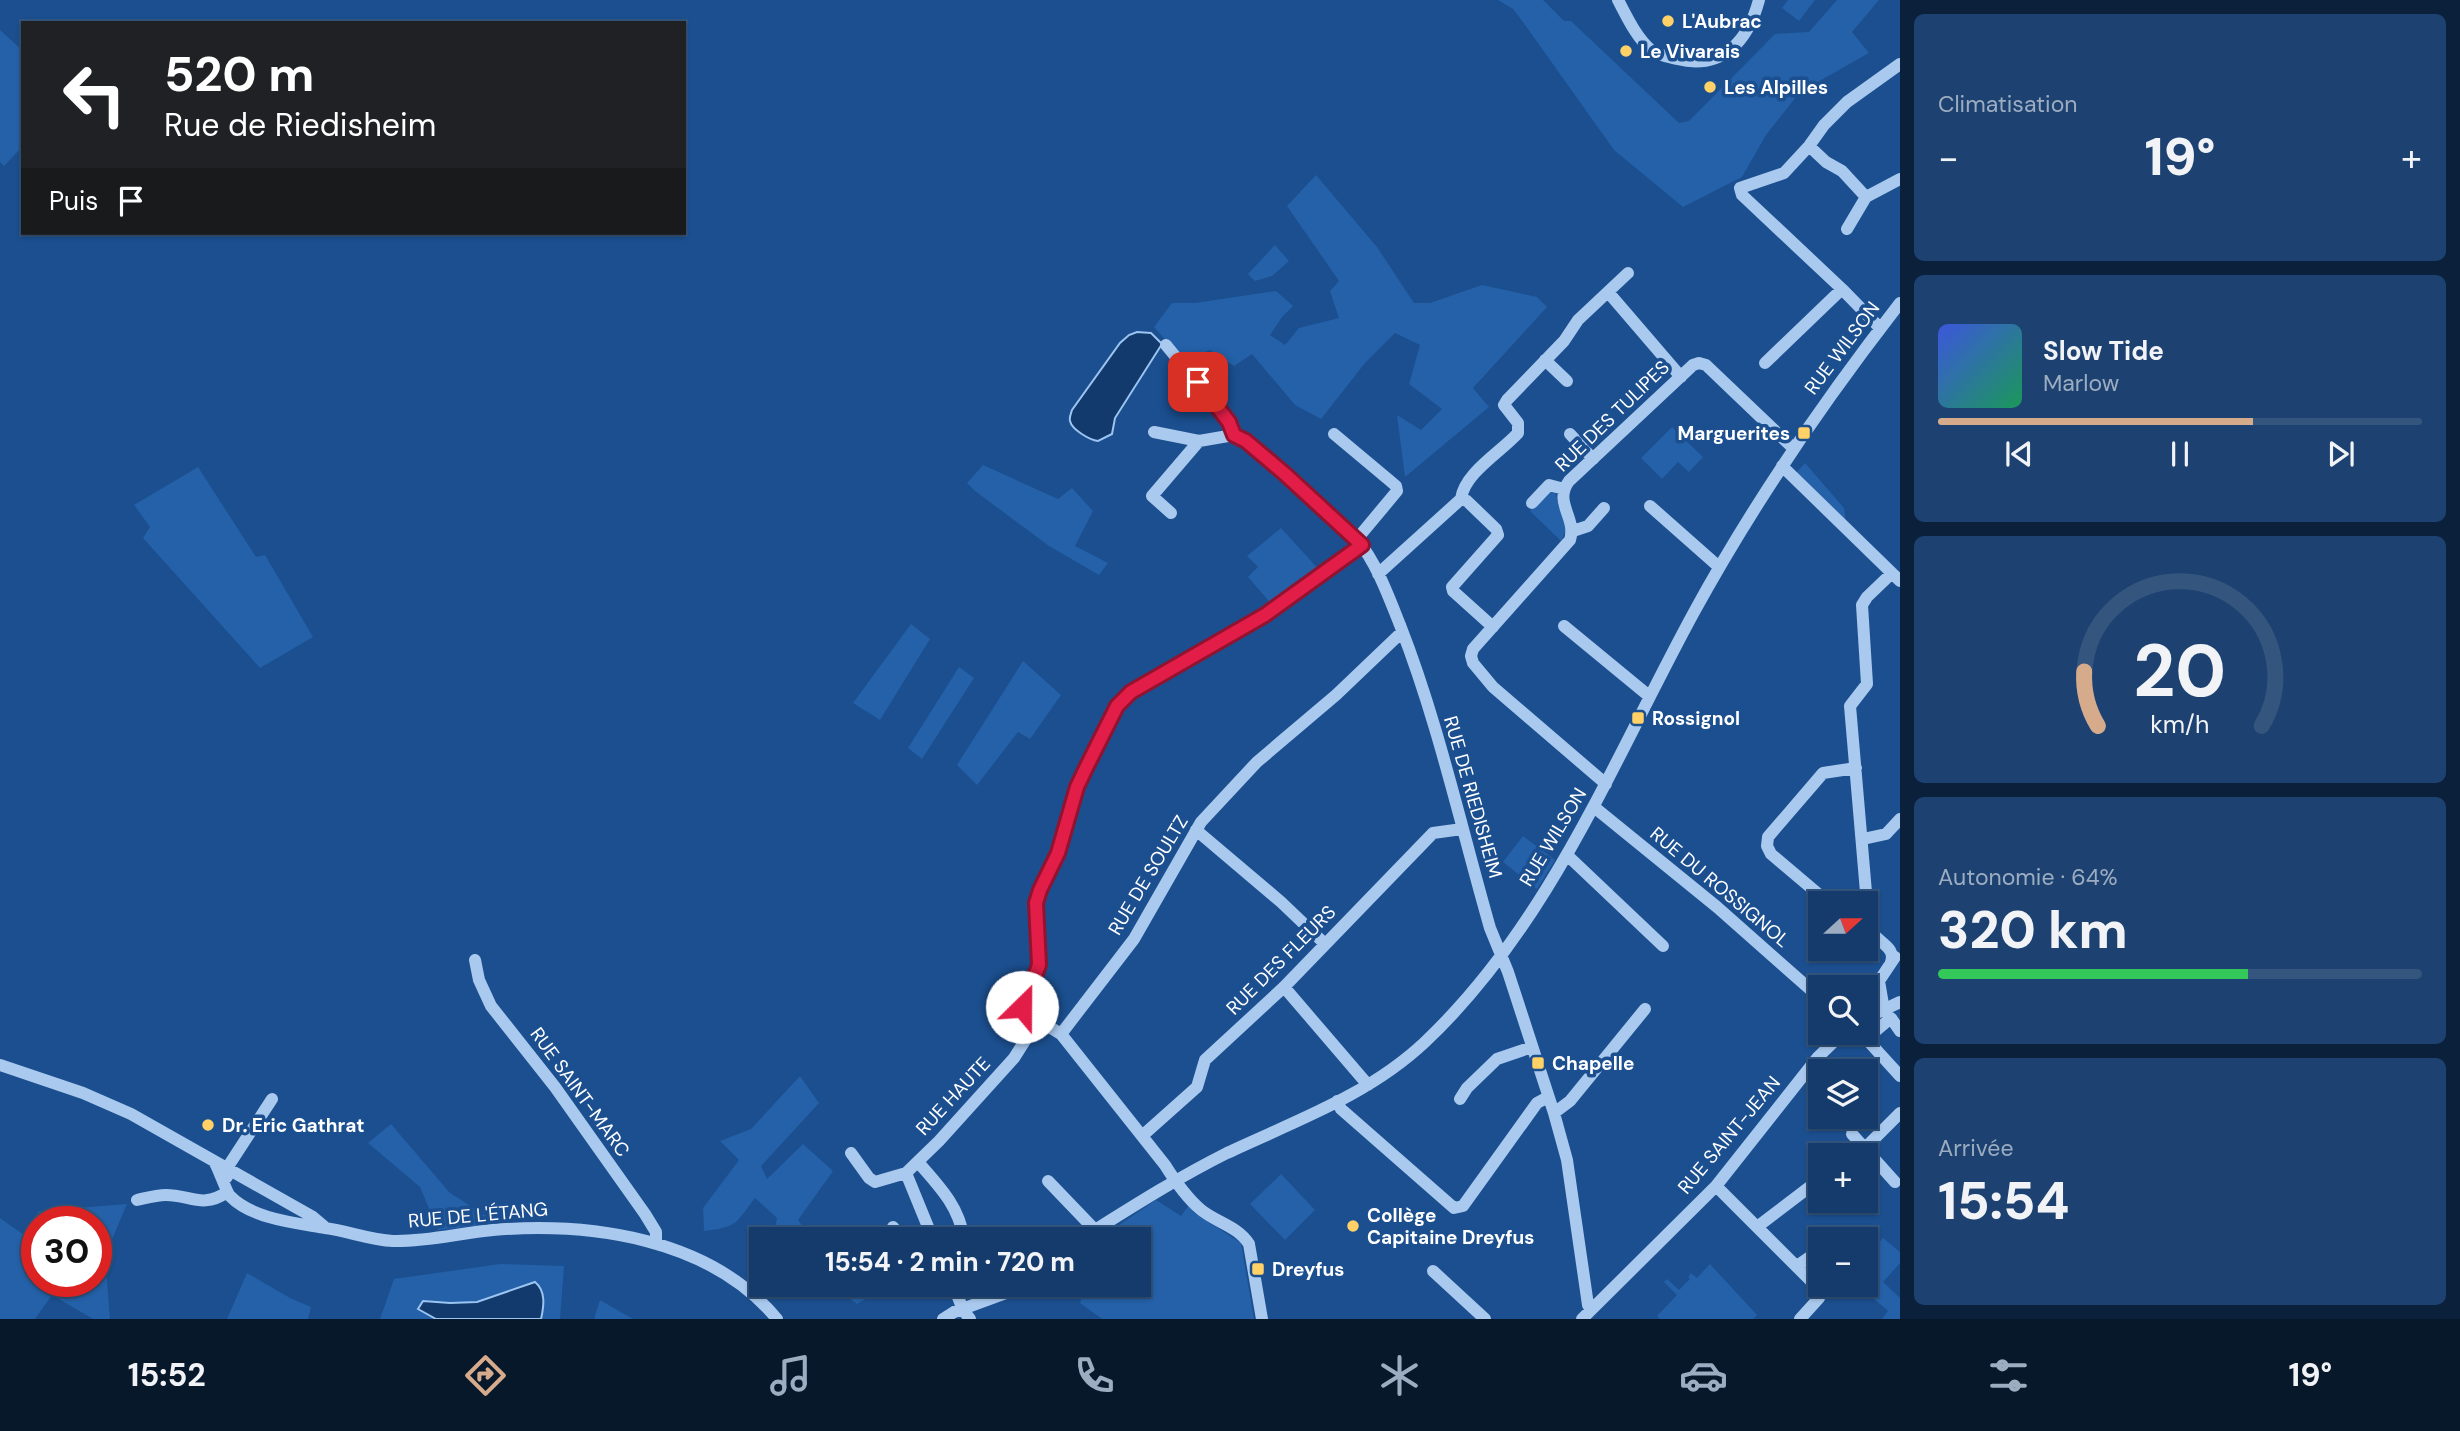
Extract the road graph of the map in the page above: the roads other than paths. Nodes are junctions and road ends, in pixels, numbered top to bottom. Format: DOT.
graph roads {
  1 [pos="1618,0"];
  2 [pos="1759,0"];
  3 [pos="1900,64"];
  4 [pos="1809,146"];
  5 [pos="1900,178"];
  6 [pos="1866,197"];
  7 [pos="1847,229"];
  8 [pos="1628,273"];
  9 [pos="1842,289"];
  10 [pos="1608,292"];
  11 [pos="1900,303"];
  12 [pos="1880,328"];
  13 [pos="1166,345"];
  14 [pos="1545,360"];
  15 [pos="1765,363"];
  16 [pos="1681,377"];
  17 [pos="1567,382"];
  18 [pos="1154,432"];
  19 [pos="1334,434"];
  20 [pos="1570,434"];
  21 [pos="1234,435"];
  22 [pos="1199,441"];
  23 [pos="1793,448"];
  24 [pos="1593,459"];
  25 [pos="1782,466"];
  26 [pos="1564,489"];
  27 [pos="1461,499"];
  28 [pos="1532,503"];
  29 [pos="1650,506"];
  30 [pos="1604,508"];
  31 [pos="1171,513"];
  32 [pos="1573,531"];
  33 [pos="1359,542"];
  34 [pos="1719,567"];
  35 [pos="1894,572"];
  36 [pos="1378,574"];
  37 [pos="1493,626"];
  38 [pos="1564,626"];
  39 [pos="1402,632"];
  40 [pos="1649,696"];
  41 [pos="1856,768"];
  42 [pos="1606,784"];
  43 [pos="1594,807"];
  44 [pos="1900,819"];
  45 [pos="1462,829"];
  46 [pos="1196,830"];
  47 [pos="1863,839"];
  48 [pos="1567,855"];
  49 [pos="1815,891"];
  50 [pos="1865,891"];
  51 [pos="1878,939"];
  52 [pos="1325,944"];
  53 [pos="1662,946"];
  54 [pos="1900,951"];
  55 [pos="1502,954"];
  56 [pos="475,960"];
  57 [pos="1891,962"];
  58 [pos="1284,986"];
  59 [pos="1808,987"];
  60 [pos="1644,1009"];
  61 [pos="1895,1010"];
  62 [pos="1878,1015"];
  63 [pos="1038,1020"];
  64 [pos="1878,1024"];
  65 [pos="1900,1031"];
  66 [pos="1061,1034"];
  67 [pos="1830,1045"];
  68 [pos="1871,1045"];
  69 [pos="1532,1047"];
  70 [pos="0,1065"];
  71 [pos="1900,1076"];
  72 [pos="1368,1085"];
  73 [pos="1548,1097"];
  74 [pos="272,1099"];
  75 [pos="1460,1099"];
  76 [pos="1337,1101"];
  77 [pos="1554,1113"];
  78 [pos="1900,1113"];
  79 [pos="1852,1135"];
  80 [pos="1142,1136"];
  81 [pos="1857,1143"];
  82 [pos="1871,1143"];
  83 [pos="851,1153"];
  84 [pos="918,1162"];
  85 [pos="1878,1167"];
  86 [pos="906,1173"];
  87 [pos="227,1181"];
  88 [pos="1048,1181"];
  89 [pos="1175,1181"];
  90 [pos="1895,1182"];
  91 [pos="1716,1186"];
  92 [pos="1808,1188"];
  93 [pos="264,1190"];
  94 [pos="137,1200"];
  95 [pos="252,1210"];
  96 [pos="928,1227"];
  97 [pos="962,1227"];
  98 [pos="1085,1227"];
  99 [pos="1102,1227"];
  100 [pos="1757,1227"];
  101 [pos="326,1228"];
  102 [pos="656,1244"];
  103 [pos="1808,1258"];
  104 [pos="1797,1266"];
  105 [pos="1433,1271"];
  106 [pos="958,1297"];
  107 [pos="1004,1297"];
  108 [pos="1586,1314"];
  109 [pos="966,1315"];
  110 [pos="777,1319"];
  111 [pos="943,1319"];
  112 [pos="1262,1319"];
  113 [pos="1485,1319"];
  114 [pos="1800,1319"];
  1 -- 2 [label="street"];
  3 -- 4 [label="street"];
  4 -- 6 [label="street"];
  4 -- 9 [label="street"];
  5 -- 6 [label="street"];
  6 -- 7 [label="street"];
  8 -- 10 [label="street"];
  9 -- 12 [label="street"];
  9 -- 15 [label="street"];
  10 -- 14 [label="street"];
  10 -- 16 [label="street"];
  11 -- 12 [label="street, RUE WILSON"];
  12 -- 23 [label="street, RUE WILSON"];
  13 -- 21 [label="street, RUE DE RIEDISHEIM"];
  14 -- 17 [label="street"];
  14 -- 27 [label="street"];
  16 -- 23 [label="street, RUE DES TULIPES"];
  16 -- 24 [label="street, RUE DES TULIPES"];
  18 -- 22 [label="street"];
  19 -- 33 [label="street"];
  20 -- 24 [label="street"];
  21 -- 22 [label="street"];
  21 -- 33 [label="street, RUE DE RIEDISHEIM"];
  22 -- 31 [label="street"];
  23 -- 25 [label="street, RUE WILSON"];
  24 -- 26 [label="street, RUE DES TULIPES"];
  25 -- 34 [label="street, RUE WILSON"];
  25 -- 35 [label="street"];
  26 -- 28 [label="street"];
  26 -- 32 [label="street, RUE DES TULIPES"];
  27 -- 36 [label="street"];
  27 -- 37 [label="street"];
  29 -- 34 [label="street"];
  30 -- 32 [label="street"];
  32 -- 37 [label="street"];
  33 -- 36 [label="street, RUE DE RIEDISHEIM"];
  33 -- 63 [label="street"];
  34 -- 40 [label="street, RUE WILSON"];
  35 -- 41 [label="street"];
  36 -- 39 [label="street, RUE DE RIEDISHEIM"];
  37 -- 42 [label="street"];
  38 -- 40 [label="street"];
  39 -- 45 [label="street, RUE DE RIEDISHEIM"];
  39 -- 46 [label="street, RUE DE SOULTZ"];
  40 -- 42 [label="street, RUE WILSON"];
  41 -- 47 [label="street"];
  41 -- 49 [label="street"];
  42 -- 43 [label="street, RUE WILSON"];
  43 -- 48 [label="street, RUE WILSON"];
  43 -- 59 [label="street, RUE DU ROSSIGNOL"];
  44 -- 47 [label="street"];
  45 -- 52 [label="street, RUE DES FLEURS"];
  45 -- 55 [label="street, RUE DE RIEDISHEIM"];
  46 -- 52 [label="street"];
  46 -- 66 [label="street, RUE DE SOULTZ"];
  47 -- 50 [label="street"];
  48 -- 53 [label="street"];
  48 -- 55 [label="street, RUE WILSON"];
  51 -- 57 [label="street"];
  52 -- 58 [label="street, RUE DES FLEURS"];
  54 -- 57 [label="street"];
  55 -- 69 [label="street, RUE DE RIEDISHEIM"];
  55 -- 72 [label="street, RUE WILSON"];
  56 -- 102 [label="street, RUE SAINT-MARC"];
  57 -- 61 [label="street"];
  58 -- 72 [label="street"];
  58 -- 80 [label="street, RUE DES FLEURS"];
  60 -- 77 [label="street"];
  61 -- 62 [label="street"];
  61 -- 64 [label="street"];
  61 -- 65 [label="street"];
  63 -- 66 [label="street"];
  63 -- 84 [label="street, RUE HAUTE"];
  66 -- 80 [label="street"];
  67 -- 91 [label="street, RUE SAINT-JEAN"];
  68 -- 71 [label="street"];
  69 -- 73 [label="street, RUE DE RIEDISHEIM"];
  69 -- 75 [label="street"];
  70 -- 87 [label="street, RUE DE L'ÉTANG"];
  72 -- 76 [label="street, RUE WILSON"];
  73 -- 76 [label="street"];
  73 -- 77 [label="street, RUE DE RIEDISHEIM"];
  74 -- 87 [label="street"];
  76 -- 89 [label="street, RUE WILSON"];
  77 -- 108 [label="street, RUE DE RIEDISHEIM"];
  78 -- 82 [label="street"];
  79 -- 81 [label="street"];
  80 -- 89 [label="street"];
  83 -- 86 [label="street, RUE HAUTE"];
  84 -- 86 [label="street, RUE HAUTE"];
  84 -- 97 [label="street"];
  85 -- 90 [label="street"];
  86 -- 96 [label="street"];
  87 -- 93 [label="street, RUE DE L'ÉTANG"];
  87 -- 94 [label="street"];
  87 -- 95 [label="street, RUE DE L'ÉTANG"];
  88 -- 98 [label="street"];
  89 -- 99 [label="street, RUE WILSON"];
  89 -- 112 [label="street"];
  91 -- 100 [label="street"];
  91 -- 108 [label="street, RUE SAINT-JEAN"];
  92 -- 100 [label="street"];
  93 -- 95 [label="street"];
  93 -- 101 [label="street, RUE DE L'ÉTANG"];
  95 -- 101 [label="street, RUE DE L'ÉTANG"];
  100 -- 104 [label="street"];
  101 -- 102 [label="street, RUE DE L'ÉTANG"];
  102 -- 110 [label="street, RUE DE L'ÉTANG"];
  103 -- 104 [label="street"];
  104 -- 114 [label="street"];
  105 -- 113 [label="street"];
  106 -- 109 [label="street"];
  107 -- 109 [label="street"];
  109 -- 111 [label="street"];
}
